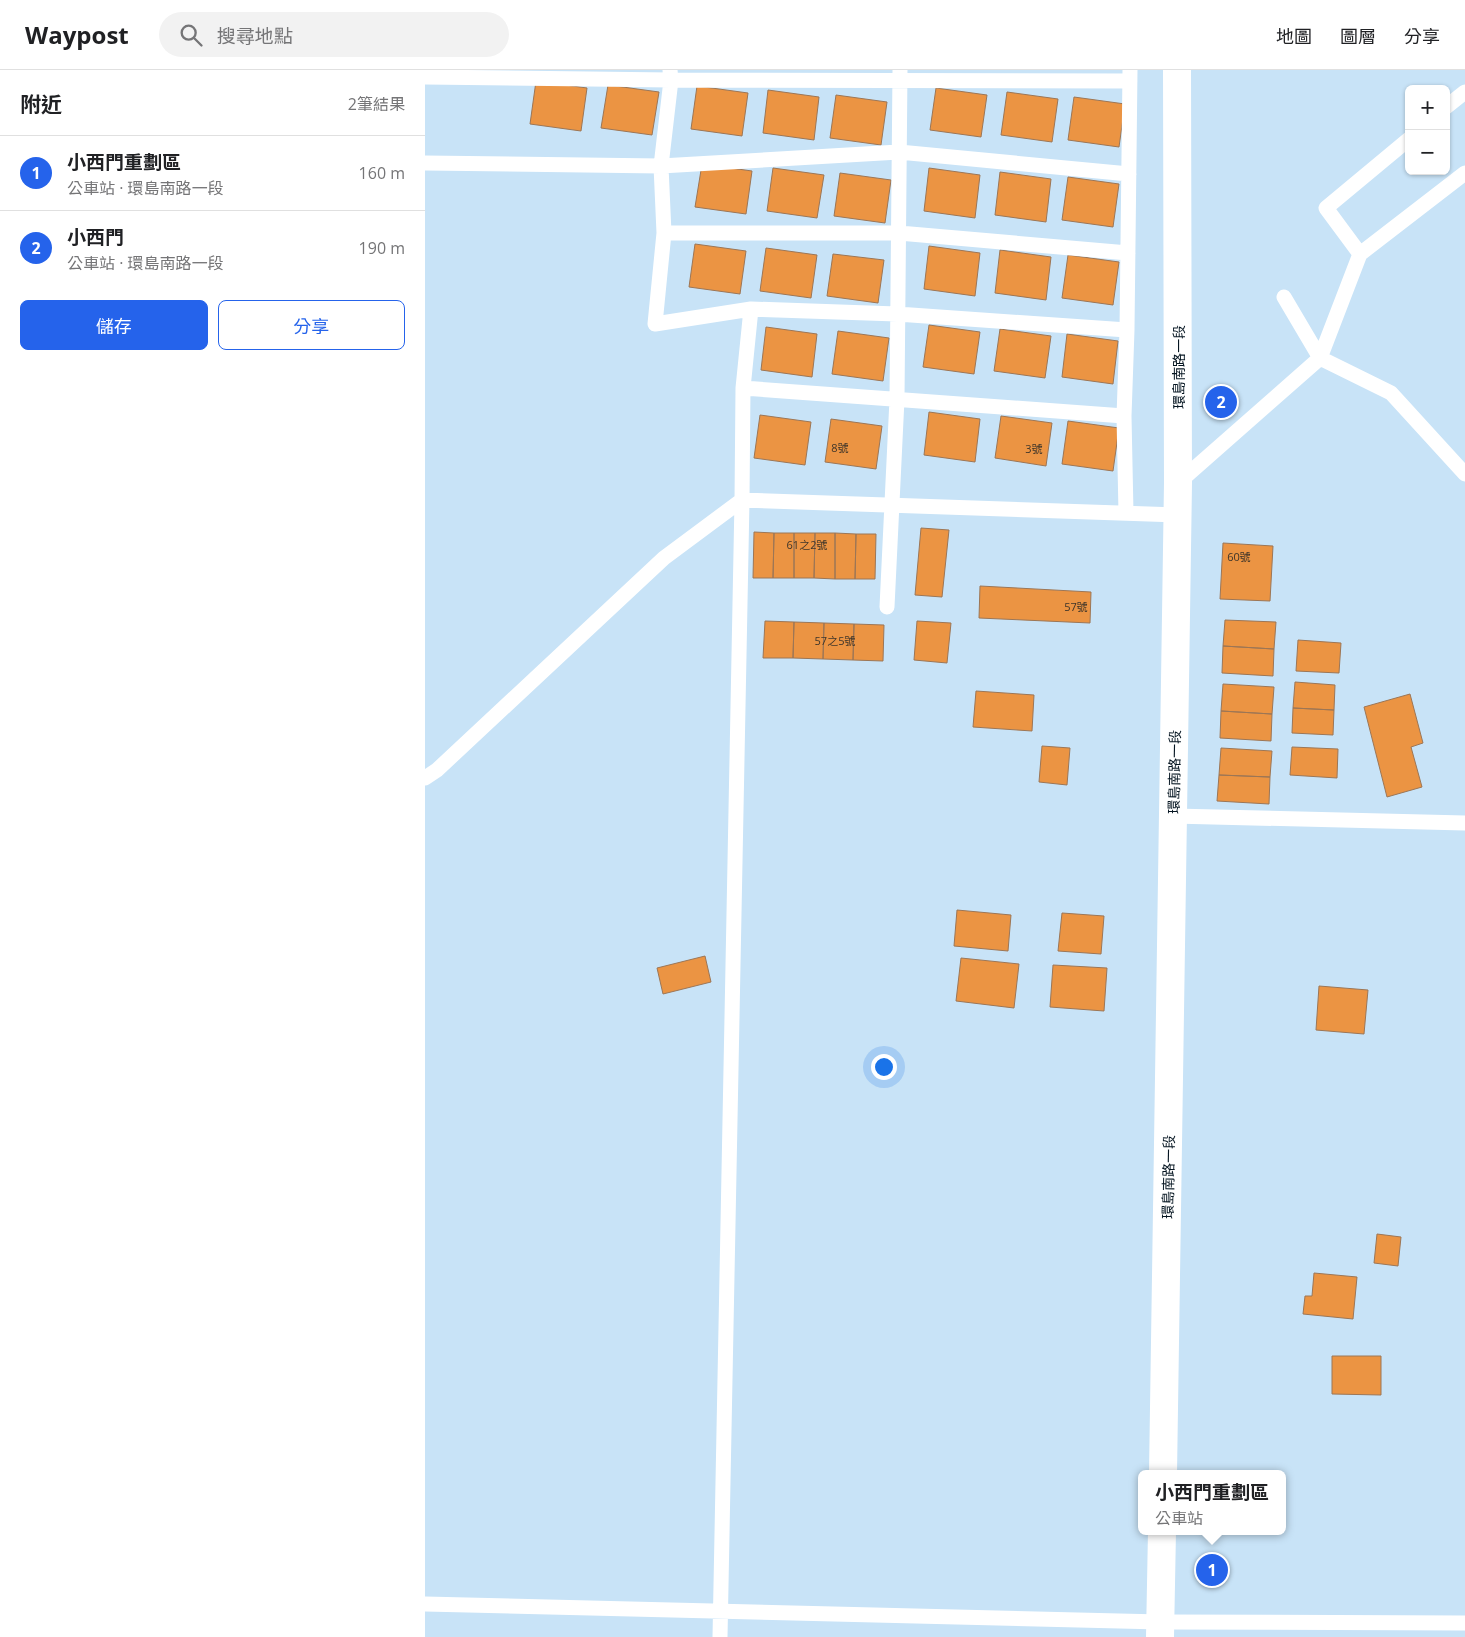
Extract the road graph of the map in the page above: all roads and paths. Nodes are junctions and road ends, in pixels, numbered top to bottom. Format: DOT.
graph roads {
  1 [pos="1177,70"];
  2 [pos="433,75"];
  3 [pos="671,75"];
  4 [pos="900,75"];
  5 [pos="1130,76"];
  6 [pos="1465,92"];
  7 [pos="1450,105"];
  8 [pos="1405,142"];
  9 [pos="899,152"];
  10 [pos="425,163"];
  11 [pos="661,166"];
  12 [pos="1465,173"];
  13 [pos="1129,174"];
  14 [pos="664,233"];
  15 [pos="899,233"];
  16 [pos="1128,253"];
  17 [pos="1360,254"];
  18 [pos="1284,297"];
  19 [pos="751,309"];
  20 [pos="897,314"];
  21 [pos="1127,330"];
  22 [pos="1320,358"];
  23 [pos="743,388"];
  24 [pos="897,399"];
  25 [pos="1124,416"];
  26 [pos="1465,474"];
  27 [pos="1178,483"];
  28 [pos="743,500"];
  29 [pos="891,505"];
  30 [pos="1125,513"];
  31 [pos="1178,515"];
  32 [pos="887,607"];
  33 [pos="425,778"];
  34 [pos="1173,816"];
  35 [pos="1465,823"];
  36 [pos="1163,1470"];
  37 [pos="1163,1535"];
  38 [pos="425,1604"];
  39 [pos="721,1610"];
  40 [pos="1465,1623"];
  41 [pos="1161,1630"];
  42 [pos="721,1637"];
  1 -- 27 [label="main road, 環島南路一段"];
  2 -- 3 [label="lane"];
  3 -- 4 [label="lane"];
  3 -- 11 [label="lane"];
  4 -- 5 [label="lane"];
  4 -- 9 [label="lane"];
  5 -- 13 [label="lane"];
  6 -- 7 [label="lane"];
  8 -- 17 [label="lane"];
  9 -- 11 [label="lane"];
  9 -- 13 [label="lane"];
  9 -- 15 [label="lane"];
  10 -- 11 [label="lane"];
  11 -- 14 [label="lane"];
  12 -- 17 [label="lane"];
  13 -- 16 [label="lane"];
  14 -- 15 [label="lane"];
  14 -- 19 [label="lane"];
  15 -- 16 [label="lane"];
  15 -- 20 [label="lane"];
  16 -- 21 [label="lane"];
  17 -- 22 [label="lane"];
  18 -- 22 [label="lane"];
  19 -- 20 [label="lane"];
  19 -- 23 [label="lane"];
  20 -- 21 [label="lane"];
  20 -- 24 [label="lane"];
  21 -- 25 [label="lane"];
  22 -- 26 [label="lane"];
  22 -- 27 [label="lane"];
  23 -- 24 [label="lane"];
  23 -- 28 [label="lane"];
  24 -- 25 [label="lane"];
  24 -- 29 [label="lane"];
  25 -- 30 [label="lane"];
  27 -- 31 [label="main road, 環島南路一段"];
  28 -- 29 [label="lane"];
  28 -- 33 [label="lane"];
  28 -- 39 [label="lane"];
  29 -- 30 [label="lane"];
  29 -- 32 [label="lane"];
  30 -- 31 [label="lane"];
  31 -- 34 [label="main road, 環島南路一段"];
  34 -- 35 [label="lane"];
  34 -- 36 [label="main road, 環島南路一段"];
  37 -- 41 [label="main road"];
  38 -- 39 [label="lane"];
  39 -- 41 [label="lane"];
  39 -- 42 [label="lane"];
  40 -- 41 [label="lane"];
}
